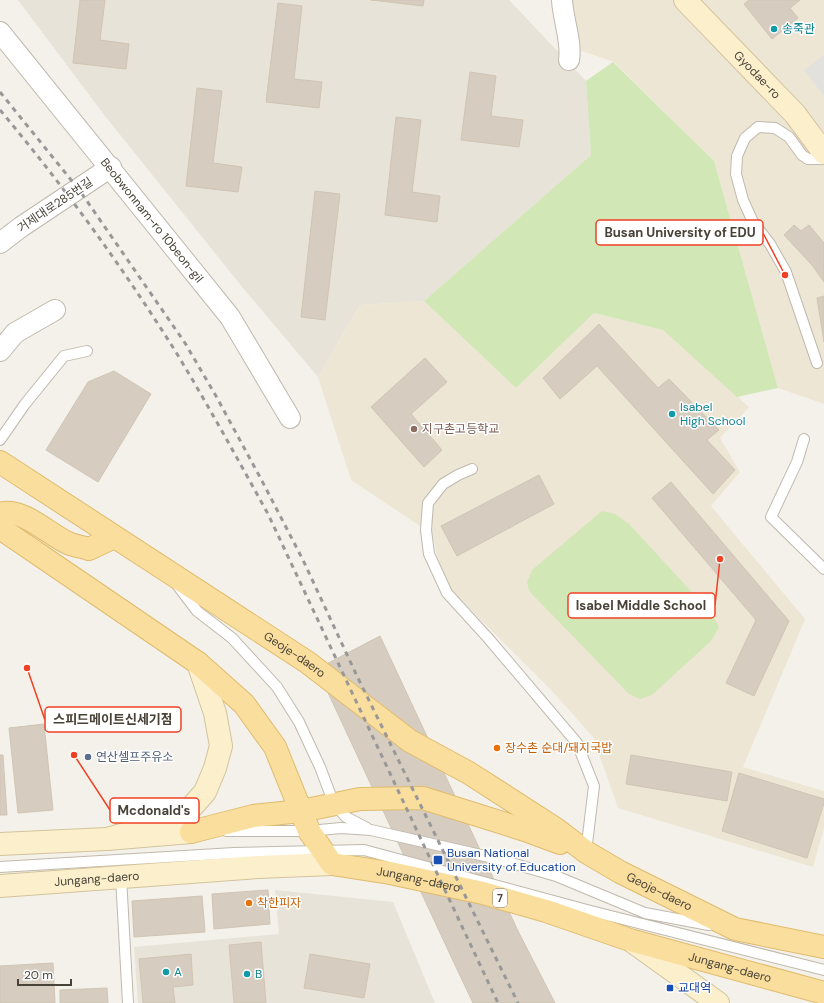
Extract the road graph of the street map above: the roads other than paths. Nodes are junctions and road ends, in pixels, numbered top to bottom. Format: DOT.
graph roads {
  1 [pos="562,0"];
  2 [pos="686,0"];
  3 [pos="0,32"];
  4 [pos="569,60"];
  5 [pos="824,153"];
  6 [pos="824,159"];
  7 [pos="110,167"];
  8 [pos="0,244"];
  9 [pos="55,310"];
  10 [pos="0,351"];
  11 [pos="87,351"];
  12 [pos="817,363"];
  13 [pos="290,418"];
  14 [pos="804,439"];
  15 [pos="0,440"];
  16 [pos="0,462"];
  17 [pos="472,469"];
  18 [pos="0,514"];
  19 [pos="0,528"];
  20 [pos="114,537"];
  21 [pos="824,569"];
  22 [pos="166,571"];
  23 [pos="198,662"];
  24 [pos="334,804"];
  25 [pos="301,811"];
  26 [pos="371,830"];
  27 [pos="309,831"];
  28 [pos="191,832"];
  29 [pos="108,839"];
  30 [pos="0,844"];
  31 [pos="586,852"];
  32 [pos="328,858"];
  33 [pos="0,867"];
  34 [pos="121,877"];
  35 [pos="0,886"];
  36 [pos="735,929"];
  37 [pos="630,940"];
  38 [pos="824,947"];
  39 [pos="824,970"];
  40 [pos="824,993"];
  41 [pos="128,1003"];
  42 [pos="718,1003"];
  1 -- 4 [label="street"];
  2 -- 5 [label="main road, Gyodae-ro"];
  3 -- 7 [label="street, Beobwonnam-ro 10beon-gil"];
  6 -- 12 [label="lane"];
  7 -- 8 [label="street, 거제대로285번길"];
  7 -- 13 [label="street, Beobwonnam-ro 10beon-gil"];
  9 -- 10 [label="street"];
  11 -- 15 [label="lane"];
  14 -- 21 [label="lane"];
  16 -- 20 [label="main road, Geoje-daero"];
  17 -- 31 [label="lane"];
  18 -- 20 [label="main road"];
  19 -- 23 [label="main road"];
  20 -- 22 [label="main road, Geoje-daero"];
  22 -- 24 [label="lane"];
  22 -- 31 [label="main road, Geoje-daero"];
  23 -- 25 [label="main road"];
  23 -- 29 [label="main road"];
  24 -- 25 [label="main road, Geoje-daero"];
  24 -- 26 [label="lane"];
  24 -- 31 [label="main road, Geoje-daero"];
  25 -- 27 [label="main road"];
  25 -- 28 [label="main road, Geoje-daero"];
  26 -- 27 [label="lane"];
  26 -- 36 [label="lane"];
  27 -- 28 [label="lane"];
  27 -- 32 [label="main road"];
  28 -- 29 [label="main road"];
  29 -- 30 [label="main road"];
  31 -- 36 [label="main road, Geoje-daero"];
  32 -- 33 [label="lane"];
  32 -- 34 [label="main road, Jungang-daero / 7"];
  32 -- 37 [label="main road, Jungang-daero / 7"];
  32 -- 39 [label="lane"];
  34 -- 35 [label="main road, Jungang-daero / 7"];
  34 -- 41 [label="lane"];
  36 -- 38 [label="main road"];
  37 -- 40 [label="main road, Jungang-daero / 7"];
  37 -- 42 [label="main road"];
}
